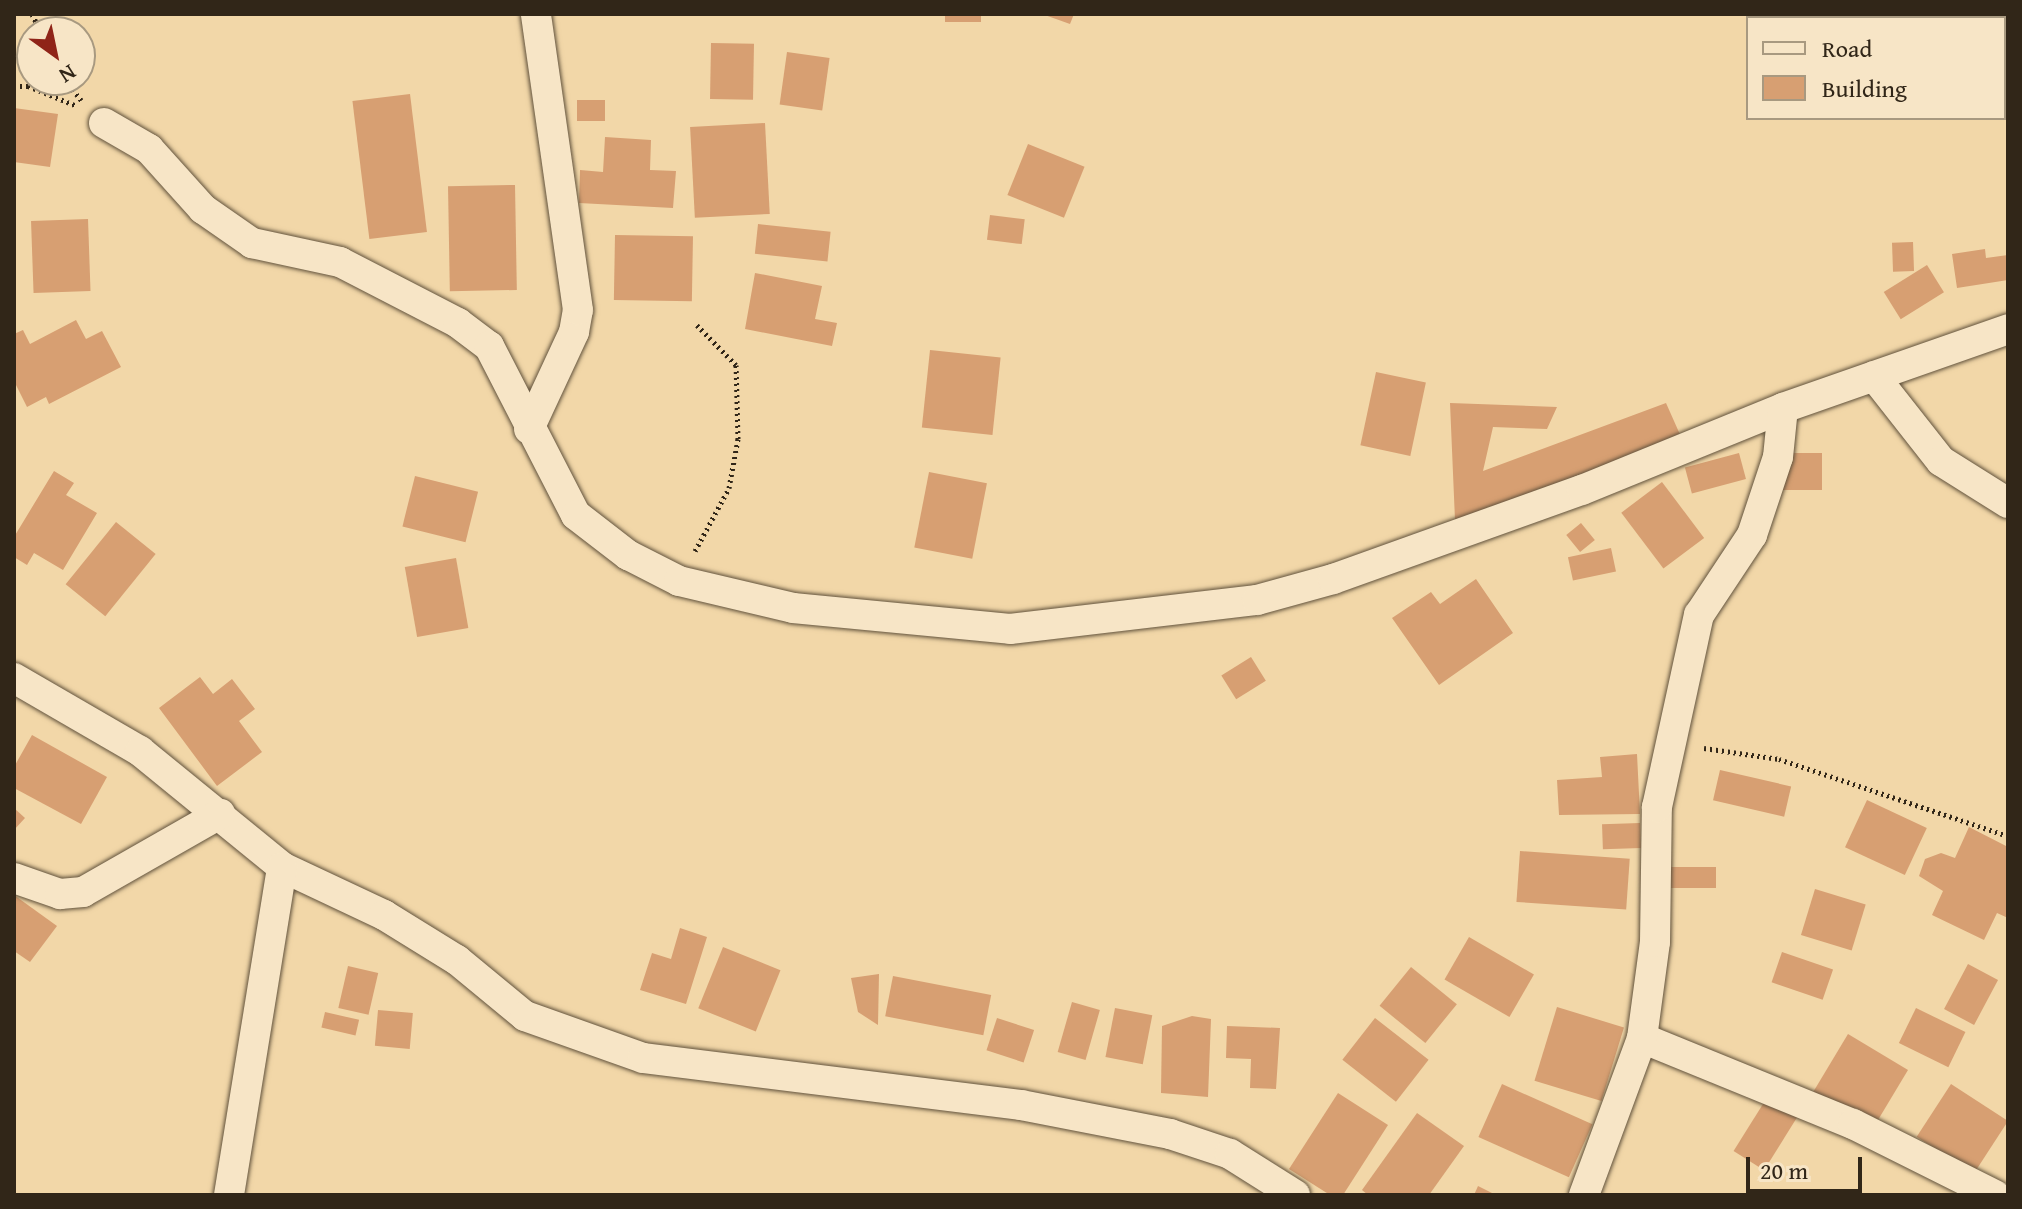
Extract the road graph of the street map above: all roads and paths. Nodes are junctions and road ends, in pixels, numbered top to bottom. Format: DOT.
graph roads {
  1 [pos="536,14"];
  2 [pos="14,86"];
  3 [pos="104,123"];
  4 [pos="697,325"];
  5 [pos="2008,329"];
  6 [pos="1874,376"];
  7 [pos="1783,408"];
  8 [pos="529,429"];
  9 [pos="2008,503"];
  10 [pos="679,581"];
  11 [pos="14,678"];
  12 [pos="1668,742"];
  13 [pos="220,814"];
  14 [pos="2008,836"];
  15 [pos="282,867"];
  16 [pos="14,878"];
  17 [pos="1642,1038"];
  18 [pos="229,1195"];
  19 [pos="1295,1195"];
  20 [pos="1584,1195"];
  21 [pos="1995,1195"];
  1 -- 8 [label="street"];
  2 -- 3 [label="path"];
  3 -- 8 [label="street"];
  4 -- 10 [label="path"];
  5 -- 6 [label="street"];
  6 -- 7 [label="street"];
  6 -- 9 [label="street"];
  7 -- 10 [label="street"];
  7 -- 12 [label="street"];
  8 -- 10 [label="street"];
  11 -- 13 [label="street"];
  12 -- 14 [label="path"];
  12 -- 17 [label="street"];
  13 -- 15 [label="street"];
  13 -- 16 [label="street"];
  15 -- 18 [label="street"];
  15 -- 19 [label="street"];
  17 -- 20 [label="street"];
  17 -- 21 [label="street"];
}
